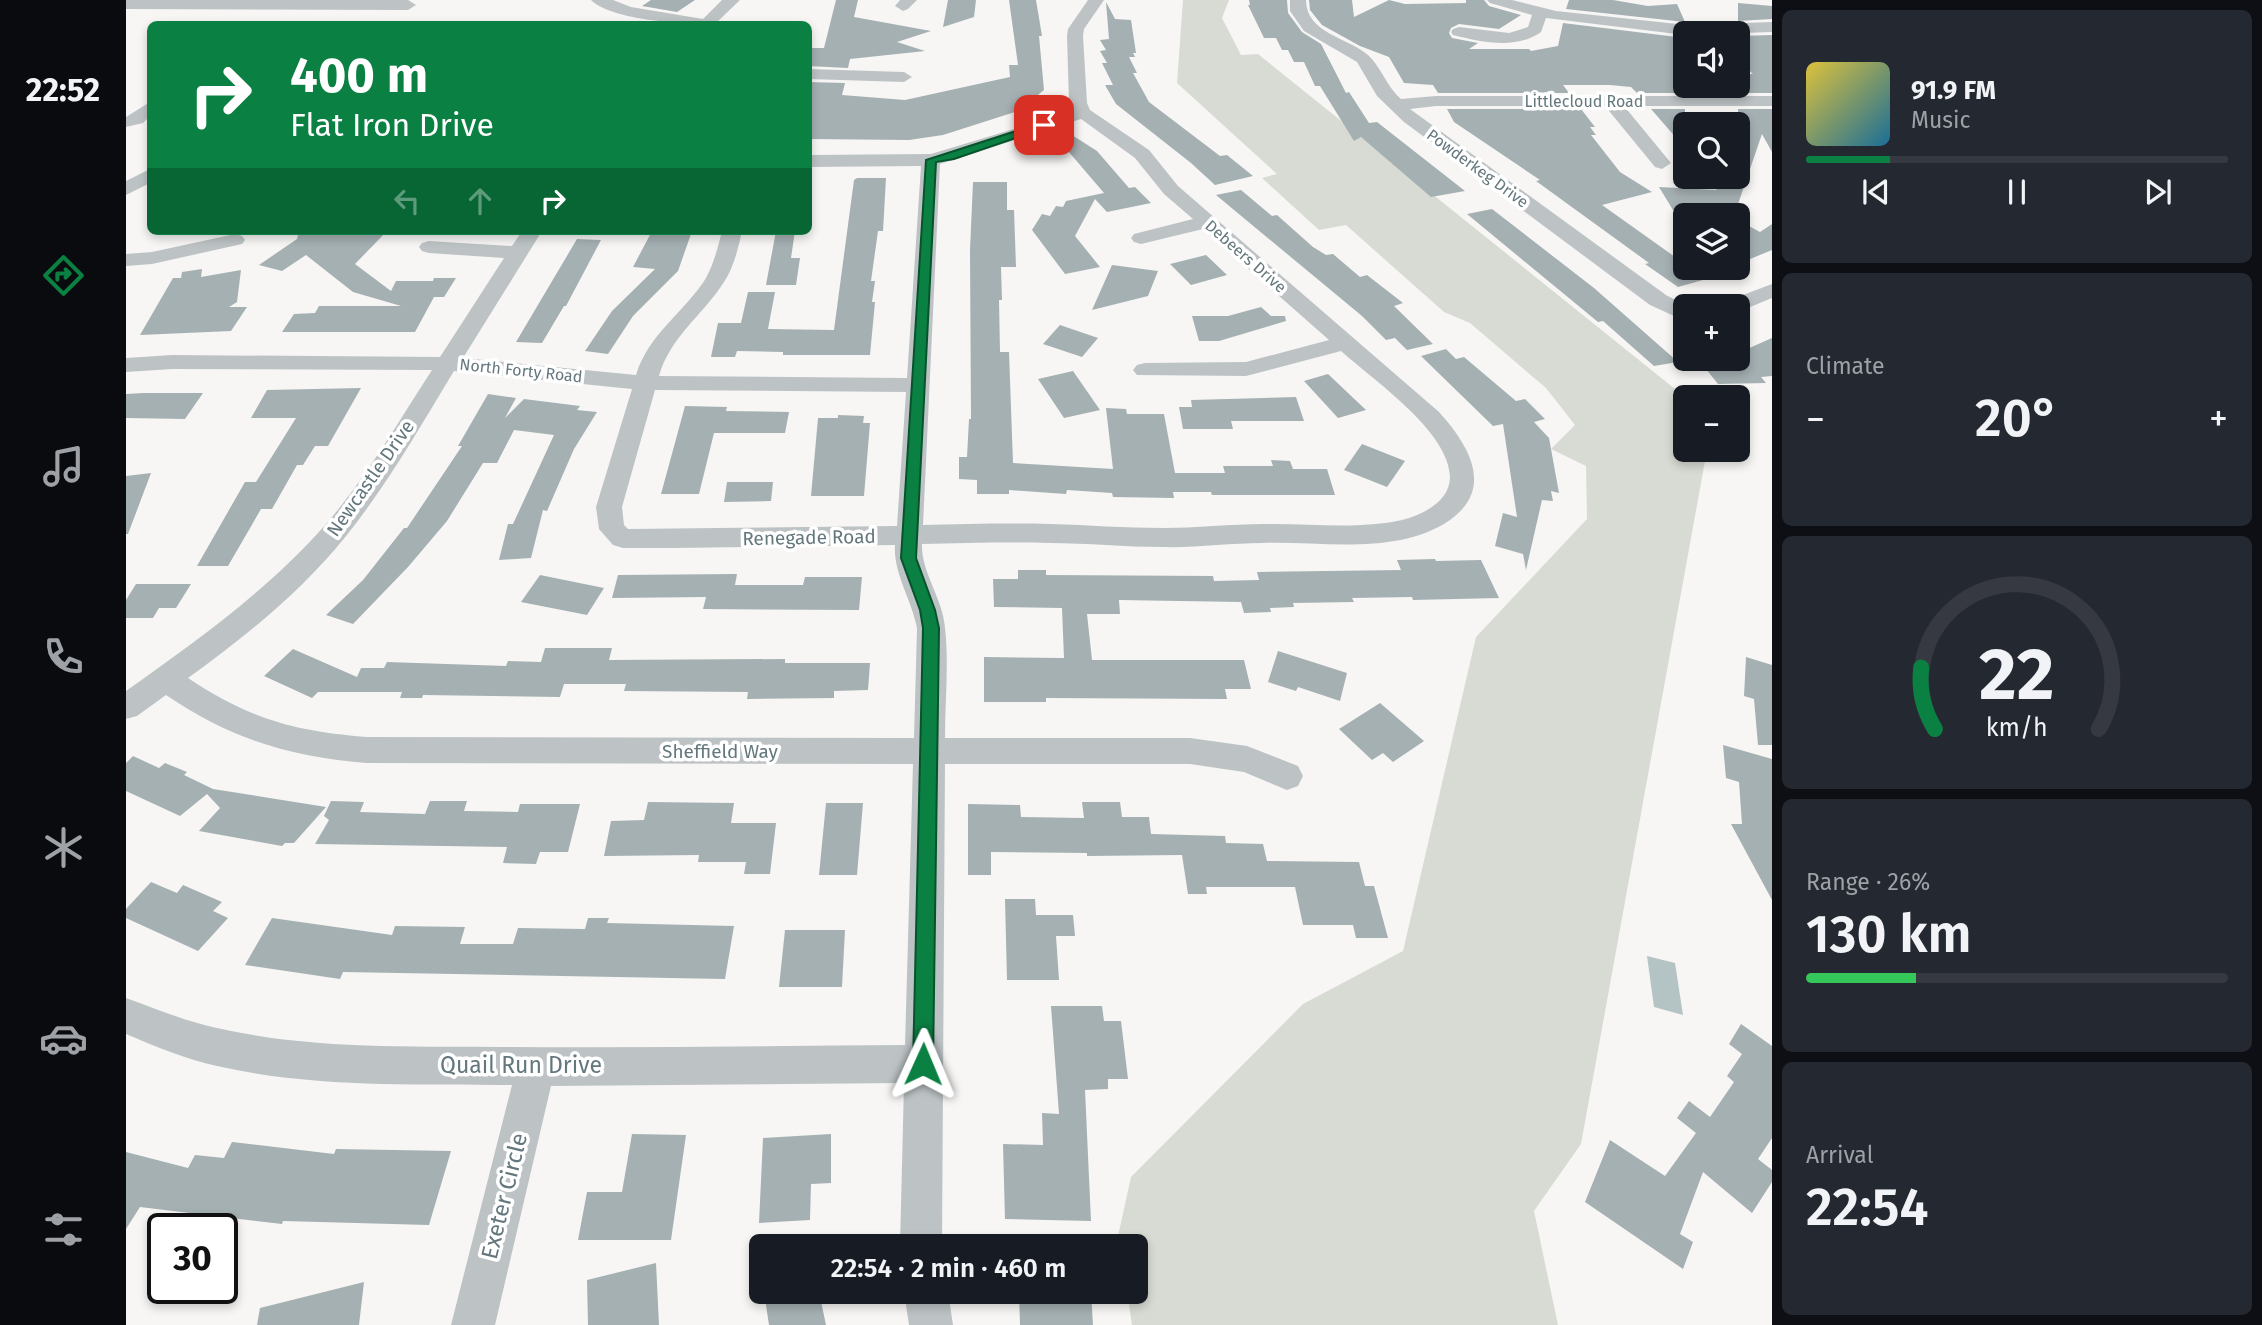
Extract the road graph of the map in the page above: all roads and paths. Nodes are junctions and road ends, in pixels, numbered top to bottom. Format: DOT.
graph roads {
  1 [pos="599,0"];
  2 [pos="732,0"];
  3 [pos="1096,0"];
  4 [pos="1298,0"];
  5 [pos="1495,0"];
  6 [pos="410,2"];
  7 [pos="126,5"];
  8 [pos="1540,14"];
  9 [pos="394,21"];
  10 [pos="689,21"];
  11 [pos="710,21"];
  12 [pos="1772,27"];
  13 [pos="1459,32"];
  14 [pos="812,74"];
  15 [pos="904,77"];
  16 [pos="1610,101"];
  17 [pos="1772,101"];
  18 [pos="1396,105"];
  19 [pos="1083,113"];
  20 [pos="931,160"];
  21 [pos="812,161"];
  22 [pos="1662,163"];
  23 [pos="147,177"];
  24 [pos="126,189"];
  25 [pos="1207,222"];
  26 [pos="529,235"];
  27 [pos="731,235"];
  28 [pos="1141,238"];
  29 [pos="235,240"];
  30 [pos="429,247"];
  31 [pos="518,253"];
  32 [pos="126,260"];
  33 [pos="1772,290"];
  34 [pos="1750,300"];
  35 [pos="1673,308"];
  36 [pos="1346,343"];
  37 [pos="448,363"];
  38 [pos="126,365"];
  39 [pos="1145,370"];
  40 [pos="646,383"];
  41 [pos="917,384"];
  42 [pos="1457,499"];
  43 [pos="909,535"];
  44 [pos="166,679"];
  45 [pos="126,707"];
  46 [pos="928,751"];
  47 [pos="1287,776"];
  48 [pos="126,1016"];
  49 [pos="923,1064"];
  50 [pos="536,1066"];
  51 [pos="921,1234"];
  52 [pos="928,1304"];
  53 [pos="473,1325"];
  54 [pos="931,1325"];
  1 -- 10 [label="street"];
  2 -- 11 [label="street"];
  3 -- 19 [label="street"];
  4 -- 18 [label="street, Powderkeg Drive"];
  5 -- 8 [label="street"];
  6 -- 7 [label="street"];
  6 -- 9 [label="street"];
  8 -- 12 [label="street"];
  8 -- 13 [label="street"];
  14 -- 15 [label="street"];
  16 -- 17 [label="street, Littlecloud Road"];
  16 -- 18 [label="street, Littlecloud Road"];
  16 -- 22 [label="street"];
  18 -- 35 [label="street, Powderkeg Drive"];
  19 -- 20 [label="street"];
  19 -- 25 [label="street, Debeers Drive"];
  20 -- 21 [label="street"];
  20 -- 41 [label="street"];
  23 -- 24 [label="street"];
  25 -- 28 [label="street"];
  25 -- 36 [label="street, Debeers Drive"];
  26 -- 31 [label="street, Newcastle Drive"];
  27 -- 40 [label="street, Renegade Road"];
  29 -- 32 [label="street"];
  30 -- 31 [label="street"];
  31 -- 37 [label="street, Newcastle Drive"];
  33 -- 34 [label="street"];
  36 -- 39 [label="street"];
  36 -- 42 [label="street, Debeers Drive"];
  37 -- 38 [label="street, North Forty Road"];
  37 -- 40 [label="street, North Forty Road"];
  37 -- 44 [label="street, Newcastle Drive"];
  40 -- 41 [label="street, North Forty Road"];
  40 -- 43 [label="street, Renegade Road"];
  41 -- 43 [label="street"];
  42 -- 43 [label="street, Renegade Road"];
  43 -- 46 [label="street"];
  44 -- 45 [label="street, Newcastle Drive"];
  44 -- 46 [label="street, Sheffield Way"];
  46 -- 47 [label="street, Sheffield Way"];
  46 -- 49 [label="street"];
  48 -- 50 [label="street, Quail Run Drive"];
  49 -- 50 [label="street, Quail Run Drive"];
  49 -- 51 [label="street"];
  50 -- 53 [label="street, Exeter Circle"];
  52 -- 54 [label="street"];
}
